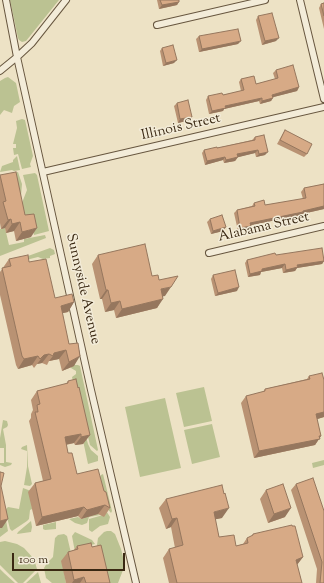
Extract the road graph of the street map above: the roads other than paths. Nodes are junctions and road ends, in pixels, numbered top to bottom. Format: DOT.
graph roads {
  1 [pos="6,0"];
  2 [pos="66,0"];
  3 [pos="265,0"];
  4 [pos="300,0"];
  5 [pos="156,25"];
  6 [pos="17,57"];
  7 [pos="0,71"];
  8 [pos="324,99"];
  9 [pos="324,106"];
  10 [pos="43,172"];
  11 [pos="324,226"];
  12 [pos="209,253"];
  13 [pos="136,583"];
  1 -- 6 [label="street, Sunnyside Avenue"];
  2 -- 6 [label="street"];
  3 -- 5 [label="street"];
  4 -- 8 [label="street"];
  6 -- 7 [label="street"];
  6 -- 10 [label="street, Sunnyside Avenue"];
  9 -- 10 [label="street, Illinois Street"];
  10 -- 13 [label="street, Sunnyside Avenue"];
  11 -- 12 [label="street, Alabama Street"];
}
